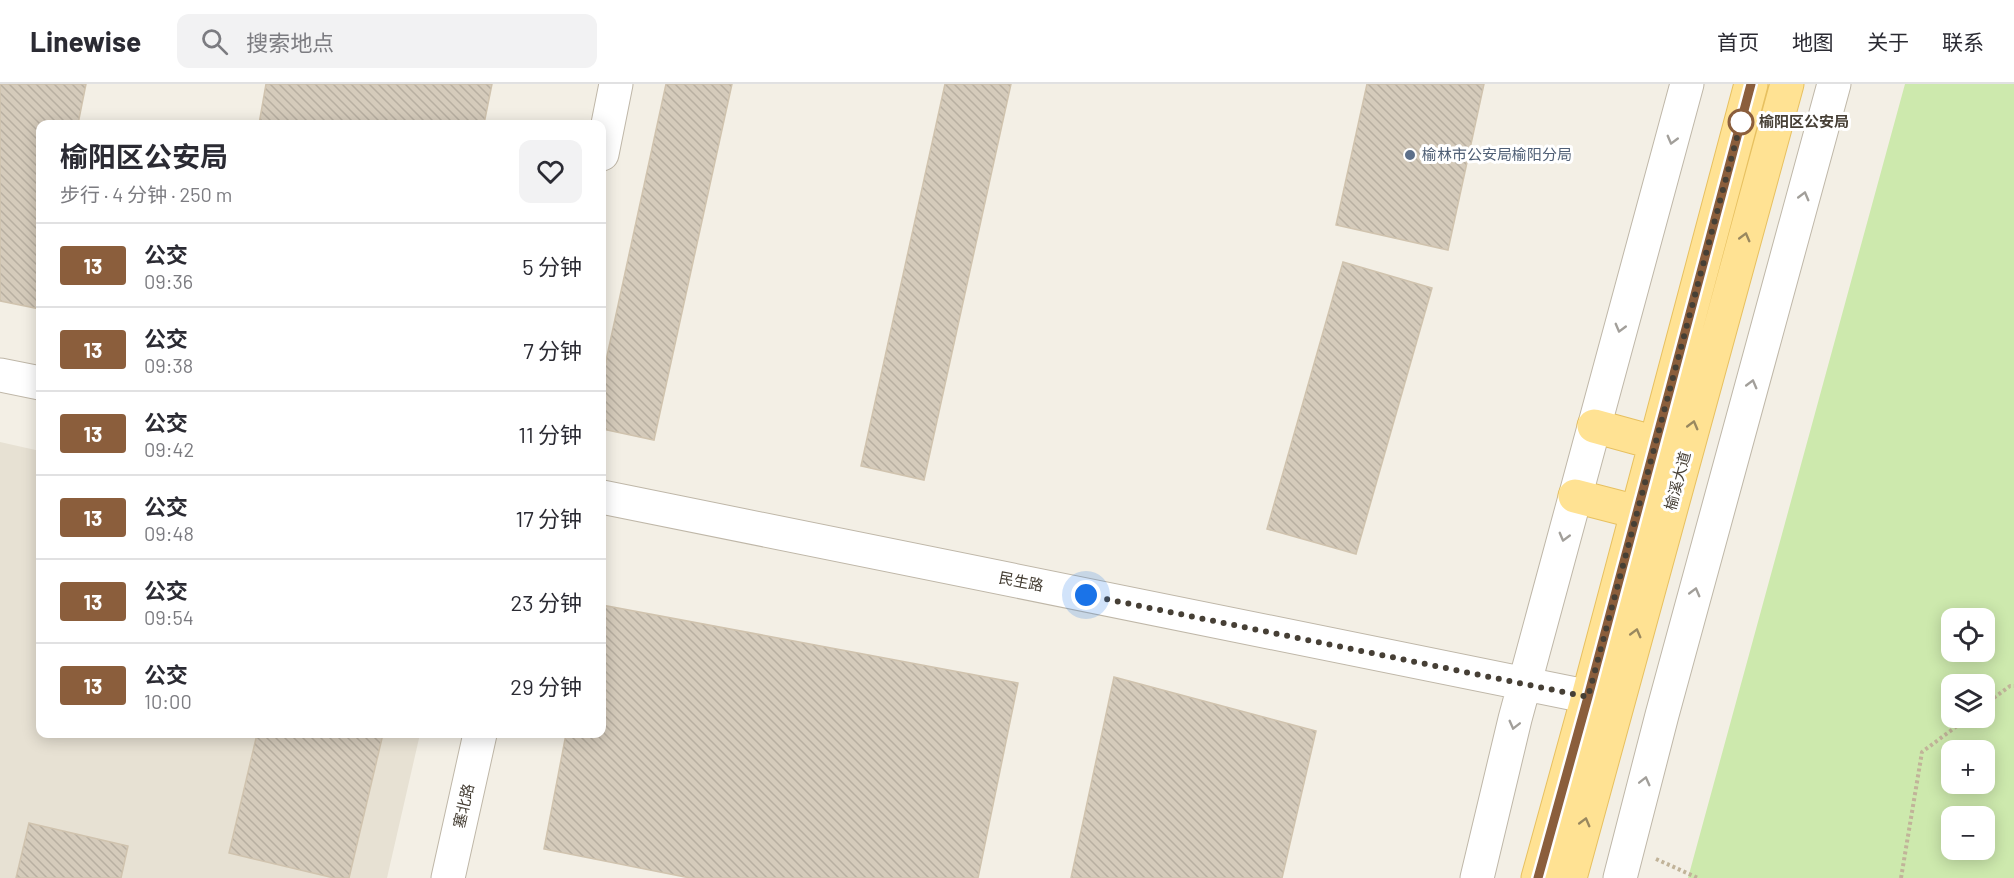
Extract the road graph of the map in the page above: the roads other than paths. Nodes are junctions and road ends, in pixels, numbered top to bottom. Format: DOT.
graph roads {
  1 [pos="616,84"];
  2 [pos="1688,84"];
  3 [pos="1751,84"];
  4 [pos="1787,84"];
  5 [pos="1834,84"];
  6 [pos="606,134"];
  7 [pos="0,375"];
  8 [pos="36,382"];
  9 [pos="1594,426"];
  10 [pos="1656,443"];
  11 [pos="1575,496"];
  12 [pos="606,498"];
  13 [pos="1637,512"];
  14 [pos="1525,684"];
  15 [pos="1603,700"];
  16 [pos="479,738"];
  17 [pos="448,878"];
  18 [pos="1477,878"];
  19 [pos="1538,878"];
  20 [pos="1570,878"];
  21 [pos="1620,878"];
  1 -- 6 [label="street"];
  2 -- 9 [label="street, one-way"];
  3 -- 10 [label="main road, 榆溪大道"];
  15 -- 4 [label="main road, 榆溪大道, one-way"];
  21 -- 5 [label="street, one-way"];
  7 -- 8 [label="street"];
  9 -- 10 [label="main road"];
  9 -- 11 [label="street"];
  10 -- 13 [label="main road, 榆溪大道"];
  11 -- 13 [label="main road"];
  11 -- 14 [label="street, one-way"];
  12 -- 14 [label="street, 民生路"];
  13 -- 15 [label="main road, 榆溪大道"];
  14 -- 15 [label="street, 民生路"];
  14 -- 18 [label="street, one-way"];
  15 -- 19 [label="main road, 榆溪大道"];
  20 -- 15 [label="main road, 榆溪大道, one-way"];
  16 -- 17 [label="street, 塞北路"];
}
